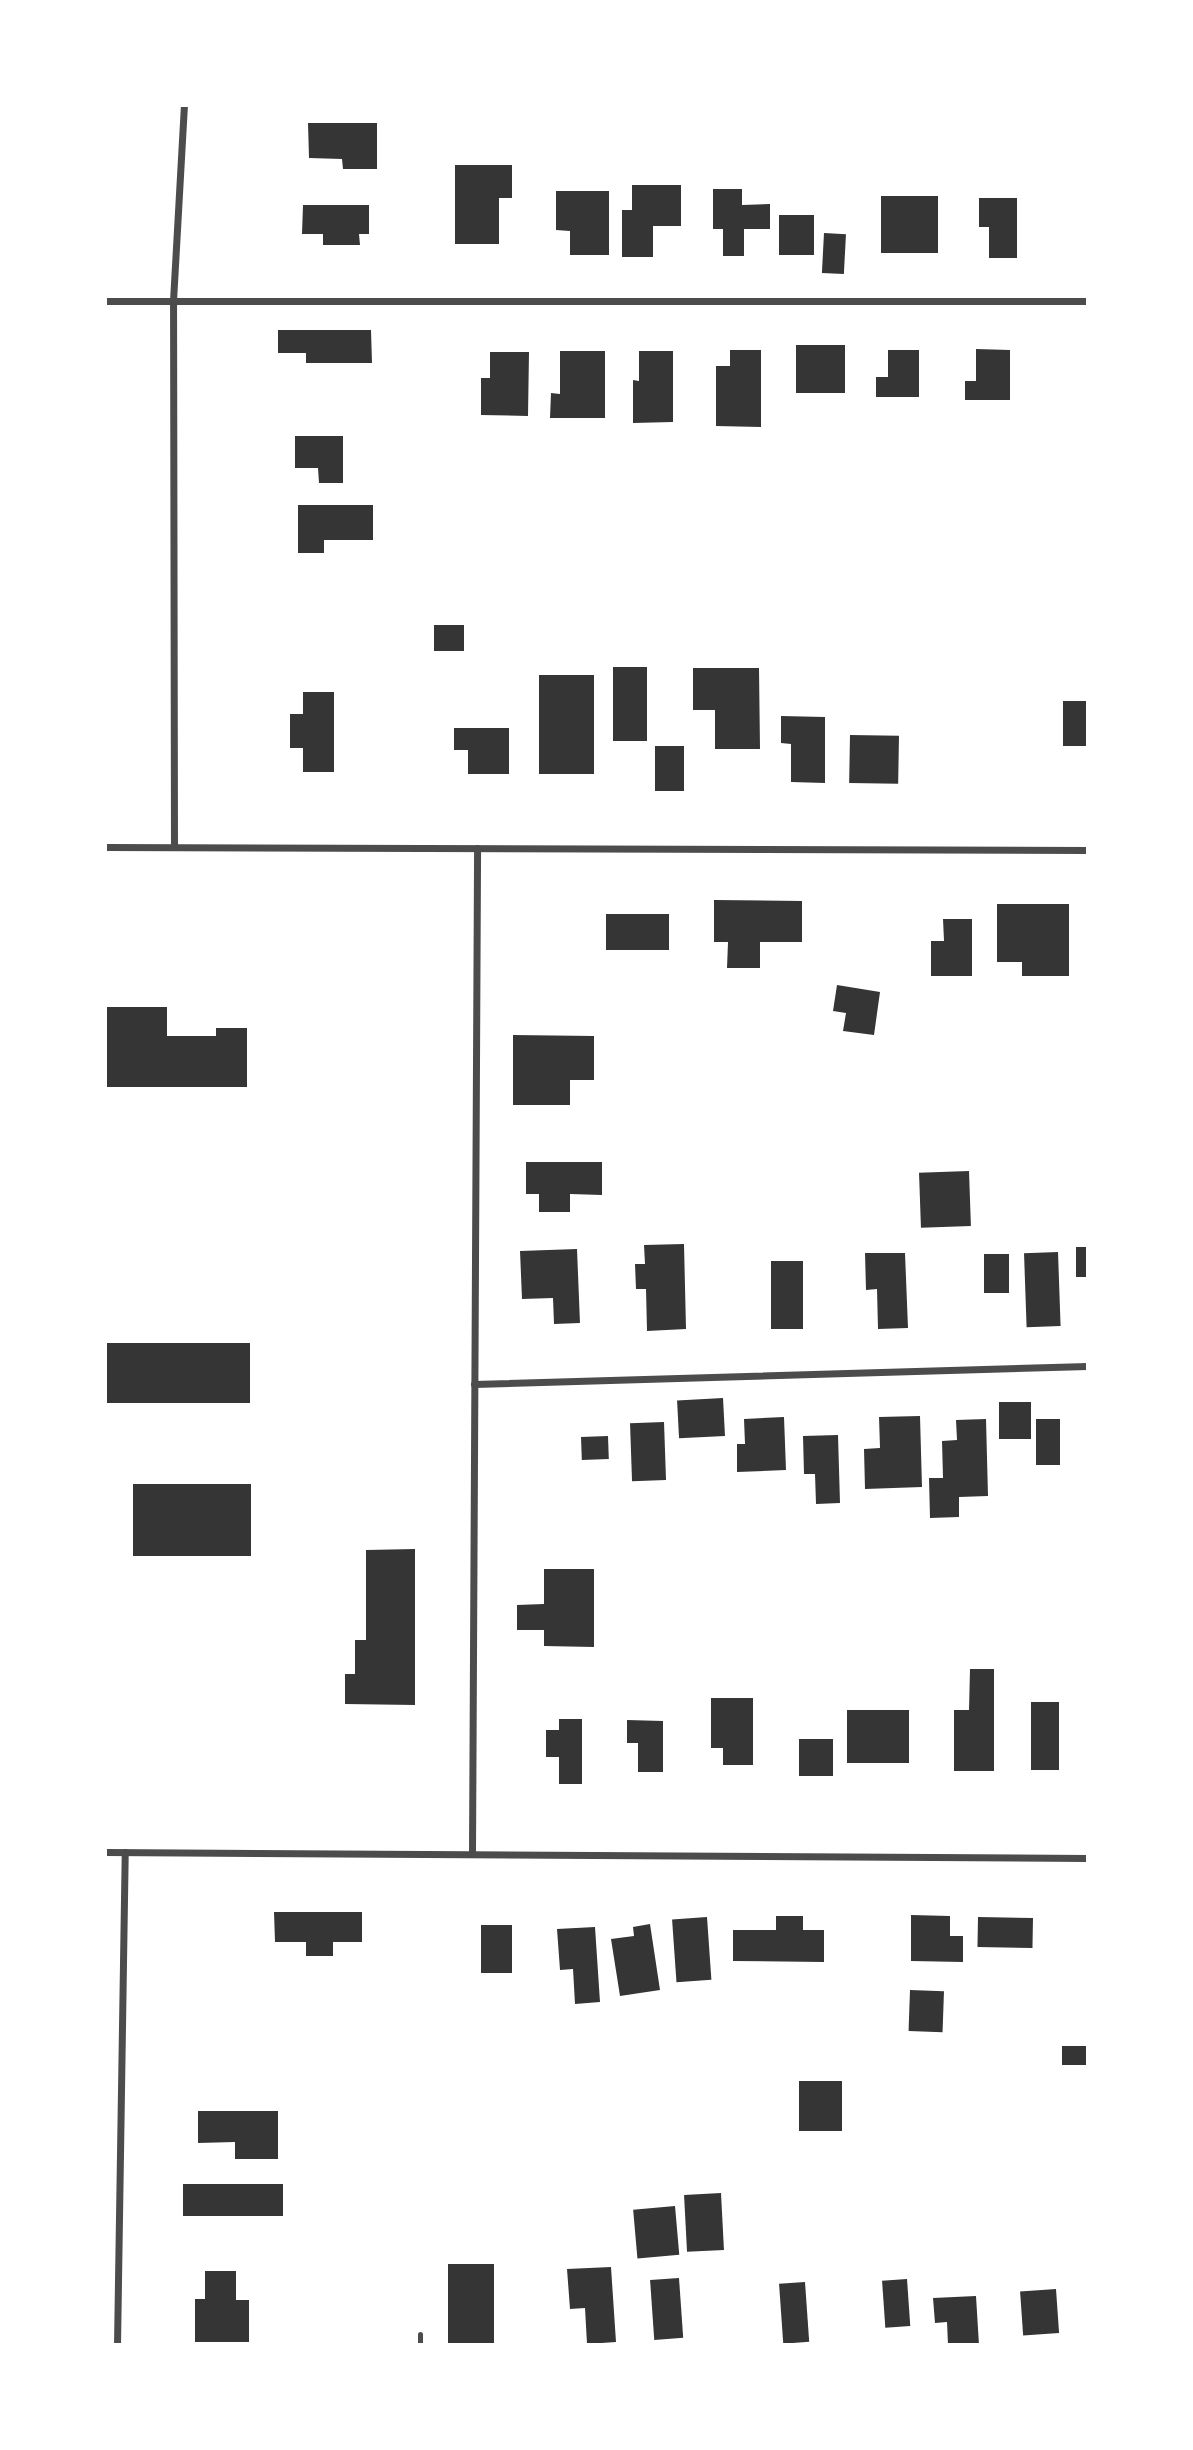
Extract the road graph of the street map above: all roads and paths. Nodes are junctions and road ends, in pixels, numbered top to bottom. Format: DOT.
graph roads {
  1 [pos="184,105"];
  2 [pos="105,301"];
  3 [pos="173,301"];
  4 [pos="1088,301"];
  5 [pos="105,847"];
  6 [pos="174,847"];
  7 [pos="477,848"];
  8 [pos="1088,850"];
  9 [pos="1088,1366"];
  10 [pos="474,1384"];
  11 [pos="105,1852"];
  12 [pos="125,1852"];
  13 [pos="472,1853"];
  14 [pos="1088,1858"];
  15 [pos="420,2334"];
  16 [pos="117,2345"];
  17 [pos="420,2345"];
  1 -- 3 [label="street"];
  2 -- 3 [label="street"];
  3 -- 4 [label="street"];
  3 -- 6 [label="street"];
  5 -- 6 [label="street"];
  6 -- 7 [label="street"];
  7 -- 8 [label="street"];
  7 -- 10 [label="street"];
  9 -- 10 [label="street"];
  10 -- 13 [label="street"];
  11 -- 12 [label="street"];
  12 -- 13 [label="street"];
  12 -- 16 [label="street"];
  13 -- 14 [label="street"];
  15 -- 17 [label="lane"];
}
